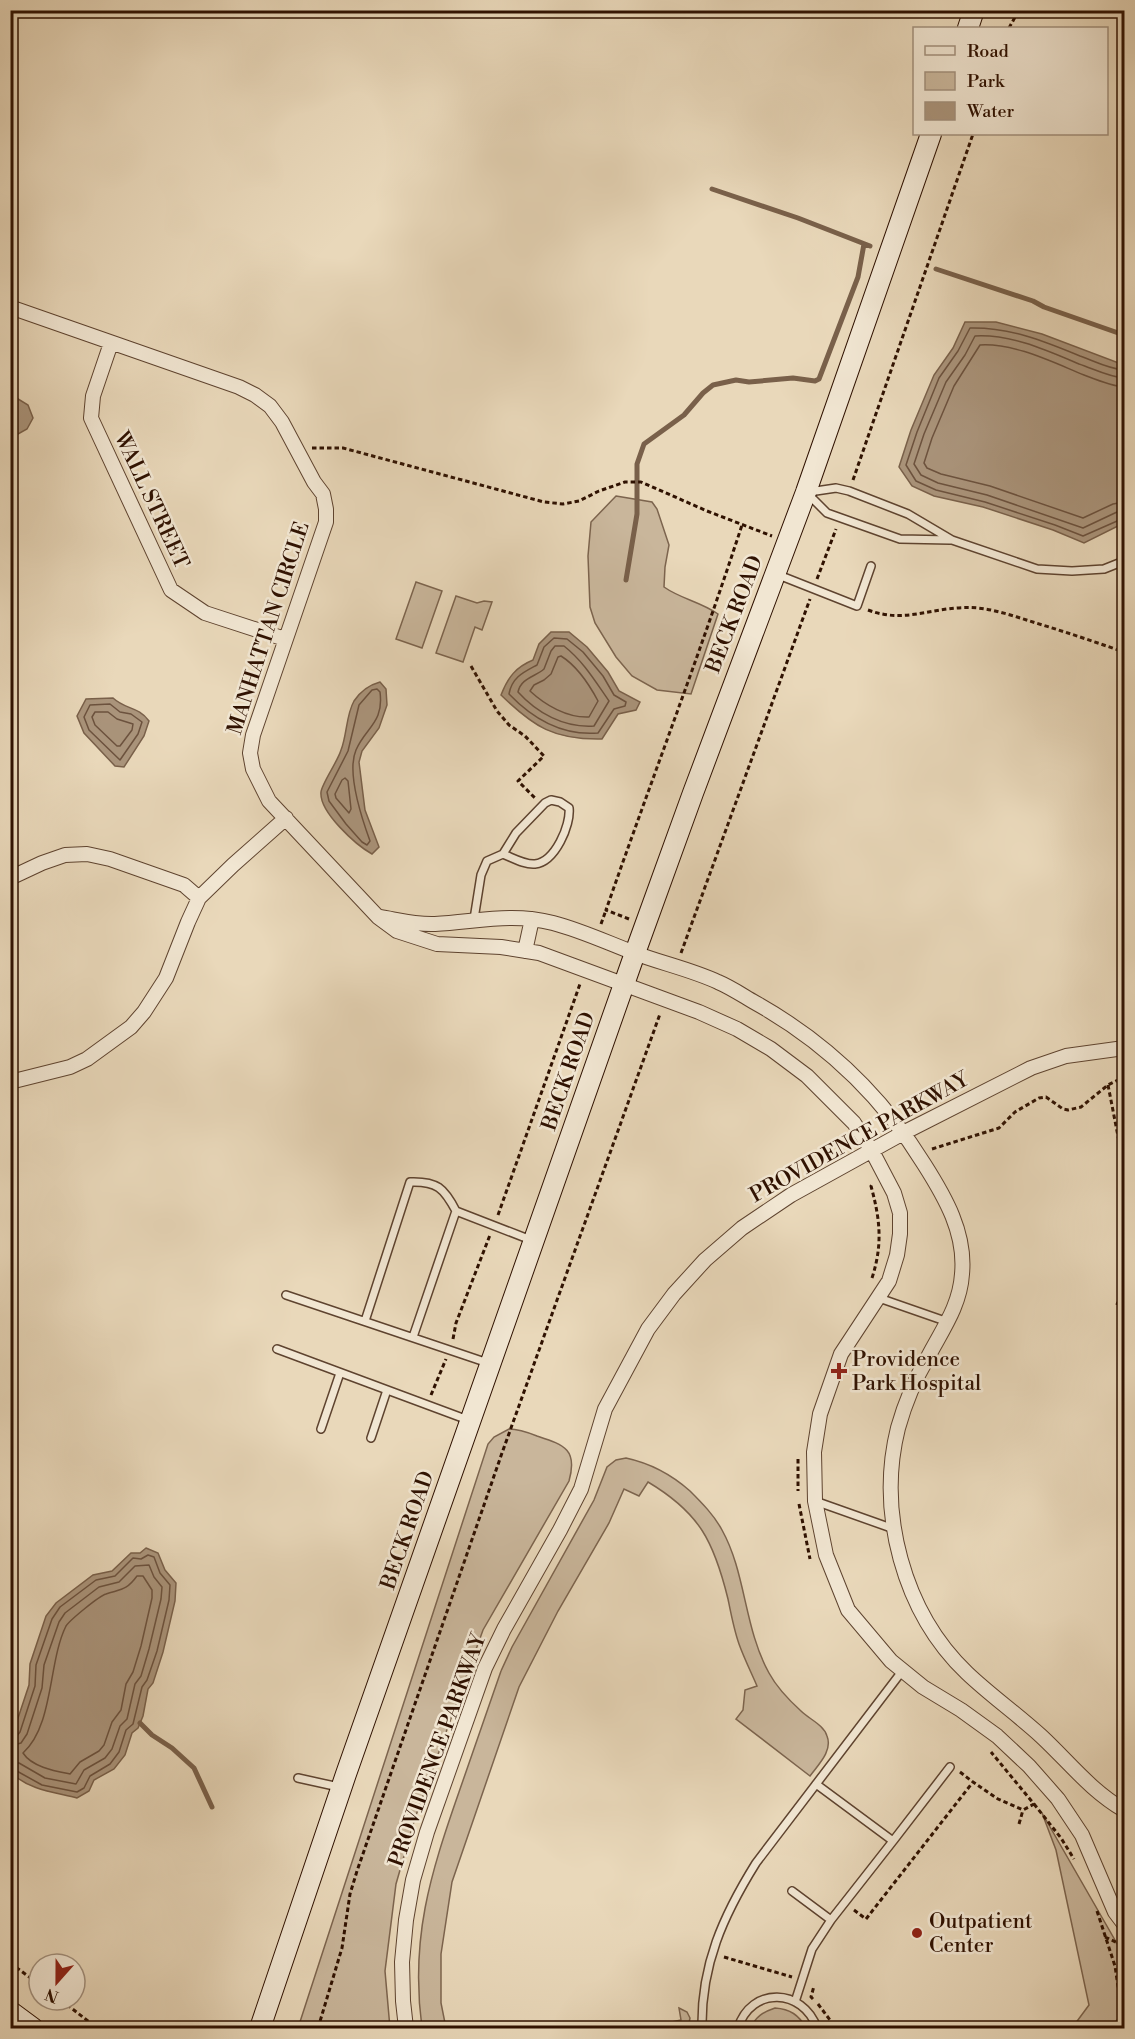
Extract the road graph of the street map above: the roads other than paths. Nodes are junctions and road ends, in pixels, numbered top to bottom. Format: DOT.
graph roads {
  1 [pos="974,10"];
  2 [pos="968,27"];
  3 [pos="932,135"];
  4 [pos="10,308"];
  5 [pos="111,343"];
  6 [pos="806,492"];
  7 [pos="952,540"];
  8 [pos="1125,561"];
  9 [pos="871,566"];
  10 [pos="775,574"];
  11 [pos="285,639"];
  12 [pos="286,818"];
  13 [pos="504,854"];
  14 [pos="10,878"];
  15 [pos="199,898"];
  16 [pos="378,917"];
  17 [pos="474,919"];
  18 [pos="532,919"];
  19 [pos="470,945"];
  20 [pos="525,951"];
  21 [pos="635,953"];
  22 [pos="624,984"];
  23 [pos="1125,1048"];
  24 [pos="10,1082"];
  25 [pos="905,1132"];
  26 [pos="872,1151"];
  27 [pos="456,1211"];
  28 [pos="534,1241"];
  29 [pos="286,1295"];
  30 [pos="879,1298"];
  31 [pos="365,1321"];
  32 [pos="948,1322"];
  33 [pos="412,1337"];
  34 [pos="277,1349"];
  35 [pos="490,1364"];
  36 [pos="340,1373"];
  37 [pos="387,1390"];
  38 [pos="471,1420"];
  39 [pos="321,1429"];
  40 [pos="371,1438"];
  41 [pos="815,1501"];
  42 [pos="894,1529"];
  43 [pos="903,1670"];
  44 [pos="950,1767"];
  45 [pos="298,1778"];
  46 [pos="816,1784"];
  47 [pos="341,1788"];
  48 [pos="1125,1810"];
  49 [pos="893,1841"];
  50 [pos="792,1891"];
  51 [pos="831,1920"];
  52 [pos="1125,1924"];
  53 [pos="795,2002"];
  54 [pos="10,2011"];
  55 [pos="33,2028"];
  56 [pos="260,2028"];
  57 [pos="406,2028"];
  58 [pos="702,2028"];
  59 [pos="738,2028"];
  60 [pos="817,2028"];
  1 -- 2 [label="main road"];
  3 -- 6 [label="main road, BECK ROAD"];
  4 -- 5 [label="street, MANHATTAN CIRCLE"];
  5 -- 11 [label="street, WALL STREET"];
  5 -- 11 [label="street, MANHATTAN CIRCLE"];
  6 -- 7 [label="lane"];
  6 -- 7 [label="lane"];
  6 -- 10 [label="main road, BECK ROAD"];
  7 -- 8 [label="lane"];
  9 -- 10 [label="lane"];
  10 -- 21 [label="main road, BECK ROAD"];
  11 -- 12 [label="street, MANHATTAN CIRCLE"];
  12 -- 15 [label="street"];
  12 -- 16 [label="street, MANHATTAN CIRCLE"];
  13 -- 13 [label="lane"];
  13 -- 17 [label="lane"];
  14 -- 15 [label="street"];
  15 -- 24 [label="street"];
  16 -- 17 [label="street"];
  16 -- 19 [label="street, MANHATTAN CIRCLE"];
  17 -- 18 [label="street"];
  17 -- 19 [label="street"];
  18 -- 20 [label="street"];
  18 -- 21 [label="street"];
  19 -- 20 [label="street, MANHATTAN CIRCLE"];
  20 -- 22 [label="street, MANHATTAN CIRCLE"];
  21 -- 22 [label="main road, BECK ROAD"];
  21 -- 25 [label="street"];
  22 -- 26 [label="street, MANHATTAN CIRCLE"];
  22 -- 28 [label="main road, BECK ROAD"];
  23 -- 25 [label="street, PROVIDENCE PARKWAY"];
  25 -- 26 [label="street, PROVIDENCE PARKWAY"];
  25 -- 32 [label="street"];
  26 -- 30 [label="street, MANHATTAN CIRCLE"];
  26 -- 57 [label="street, PROVIDENCE PARKWAY"];
  27 -- 28 [label="lane"];
  27 -- 31 [label="lane"];
  27 -- 33 [label="lane"];
  28 -- 35 [label="main road, BECK ROAD"];
  29 -- 31 [label="lane"];
  30 -- 32 [label="lane"];
  30 -- 41 [label="street, MANHATTAN CIRCLE"];
  31 -- 33 [label="lane"];
  32 -- 42 [label="street"];
  33 -- 35 [label="lane"];
  34 -- 36 [label="lane"];
  35 -- 38 [label="main road, BECK ROAD"];
  36 -- 37 [label="lane"];
  36 -- 39 [label="lane"];
  37 -- 38 [label="lane"];
  37 -- 40 [label="lane"];
  38 -- 47 [label="main road, BECK ROAD"];
  41 -- 42 [label="lane"];
  41 -- 43 [label="street, MANHATTAN CIRCLE"];
  42 -- 48 [label="street"];
  43 -- 46 [label="lane"];
  43 -- 52 [label="street, MANHATTAN CIRCLE"];
  44 -- 49 [label="lane"];
  45 -- 47 [label="lane"];
  46 -- 49 [label="lane"];
  46 -- 58 [label="lane"];
  47 -- 56 [label="main road, BECK ROAD"];
  49 -- 51 [label="lane"];
  50 -- 51 [label="lane"];
  51 -- 53 [label="lane"];
  53 -- 59 [label="lane"];
  53 -- 60 [label="lane"];
  54 -- 55 [label="main road"];
}
